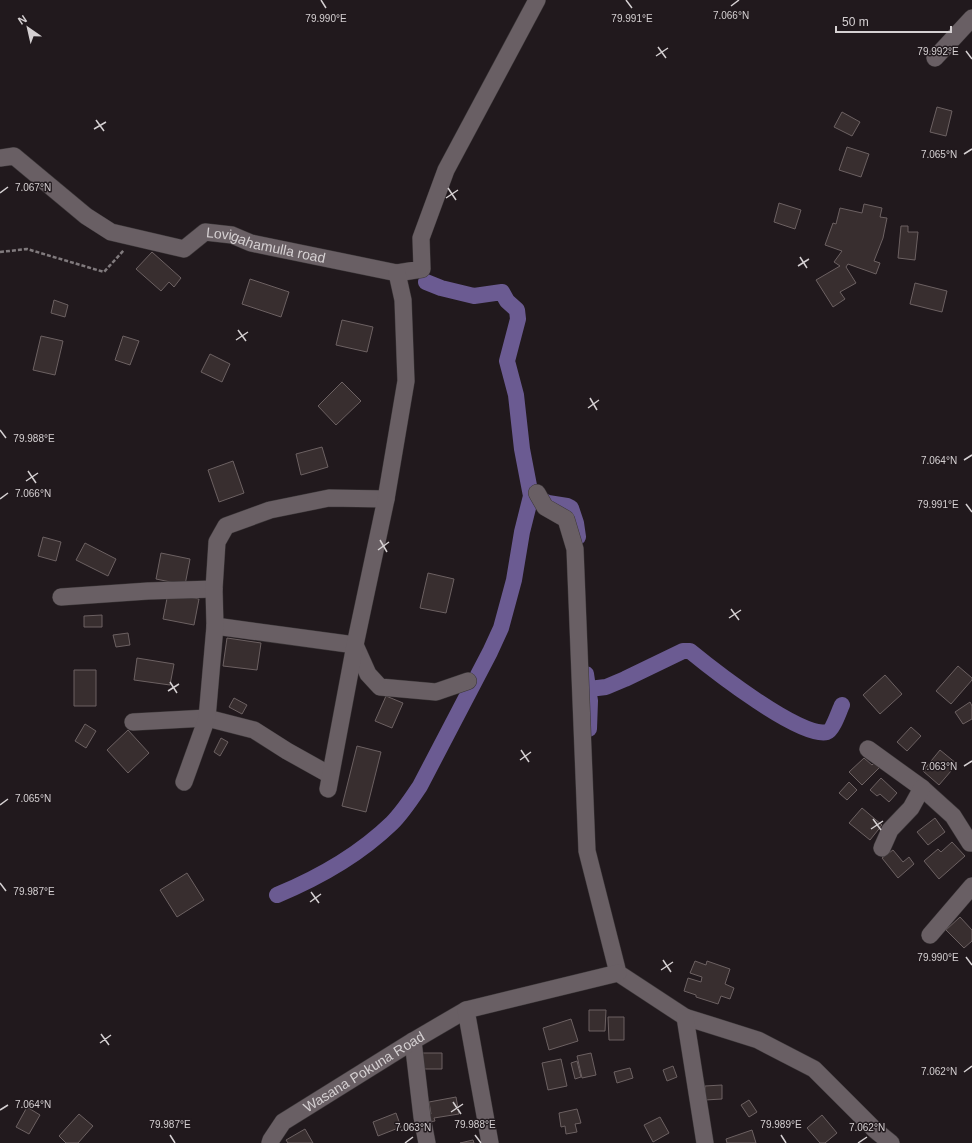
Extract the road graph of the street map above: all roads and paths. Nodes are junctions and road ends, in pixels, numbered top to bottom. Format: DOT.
graph roads {
  1 [pos="537,0"];
  2 [pos="972,18"];
  3 [pos="935,58"];
  4 [pos="0,158"];
  5 [pos="136,238"];
  6 [pos="0,252"];
  7 [pos="397,273"];
  8 [pos="386,499"];
  9 [pos="541,500"];
  10 [pos="214,590"];
  11 [pos="61,597"];
  12 [pos="215,626"];
  13 [pos="355,644"];
  14 [pos="468,681"];
  15 [pos="207,718"];
  16 [pos="133,722"];
  17 [pos="868,749"];
  18 [pos="184,782"];
  19 [pos="922,788"];
  20 [pos="972,843"];
  21 [pos="882,848"];
  22 [pos="972,886"];
  23 [pos="930,935"];
  24 [pos="618,973"];
  25 [pos="466,1010"];
  26 [pos="685,1017"];
  27 [pos="413,1041"];
  28 [pos="872,1136"];
  29 [pos="270,1143"];
  30 [pos="427,1143"];
  31 [pos="490,1143"];
  32 [pos="705,1143"];
  33 [pos="891,1143"];
  1 -- 7 [label="street, Lovigahamulla road"];
  2 -- 3 [label="street"];
  4 -- 5 [label="street, Lovigahamulla road"];
  5 -- 6 [label="path"];
  5 -- 7 [label="street, Lovigahamulla road"];
  7 -- 8 [label="street"];
  8 -- 10 [label="street"];
  8 -- 13 [label="street"];
  9 -- 24 [label="street"];
  10 -- 11 [label="street"];
  10 -- 12 [label="street"];
  12 -- 13 [label="street"];
  12 -- 15 [label="street"];
  13 -- 14 [label="street"];
  13 -- 15 [label="street"];
  15 -- 16 [label="street"];
  15 -- 18 [label="street"];
  17 -- 19 [label="street"];
  19 -- 20 [label="street"];
  19 -- 21 [label="street"];
  22 -- 23 [label="street"];
  24 -- 25 [label="street, Wasana Pokuna Road"];
  24 -- 26 [label="street"];
  25 -- 27 [label="street, Wasana Pokuna Road"];
  25 -- 31 [label="street"];
  26 -- 28 [label="street"];
  26 -- 32 [label="street"];
  27 -- 29 [label="street, Wasana Pokuna Road"];
  27 -- 30 [label="street"];
  28 -- 33 [label="street"];
}
